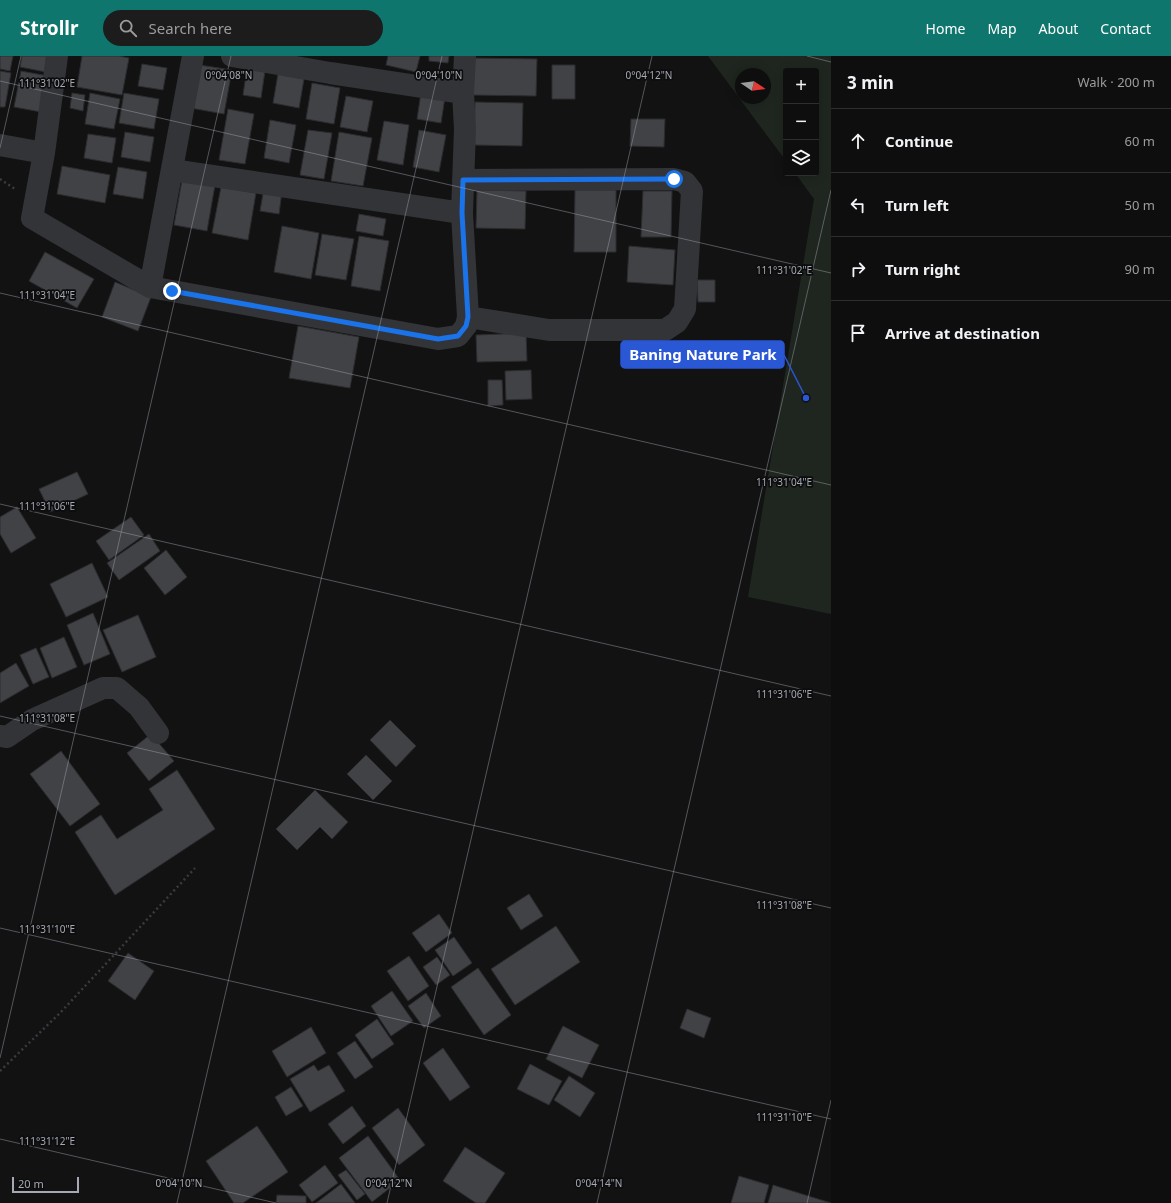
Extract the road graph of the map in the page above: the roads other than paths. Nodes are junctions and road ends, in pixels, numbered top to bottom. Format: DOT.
graph roads {
  1 [pos="57,56"];
  2 [pos="193,56"];
  3 [pos="232,56"];
  4 [pos="464,56"];
  5 [pos="463,92"];
  6 [pos="0,145"];
  7 [pos="44,153"];
  8 [pos="172,170"];
  9 [pos="463,180"];
  10 [pos="462,213"];
  11 [pos="150,287"];
  12 [pos="468,317"];
  13 [pos="158,733"];
  14 [pos="0,736"];
  1 -- 7 [label="street"];
  2 -- 8 [label="street"];
  3 -- 5 [label="street"];
  4 -- 5 [label="street"];
  5 -- 9 [label="street"];
  6 -- 7 [label="street"];
  7 -- 11 [label="street"];
  8 -- 10 [label="street"];
  8 -- 11 [label="street"];
  9 -- 10 [label="street"];
  9 -- 12 [label="street"];
  10 -- 12 [label="street"];
  11 -- 12 [label="street"];
  13 -- 14 [label="street"];
}
